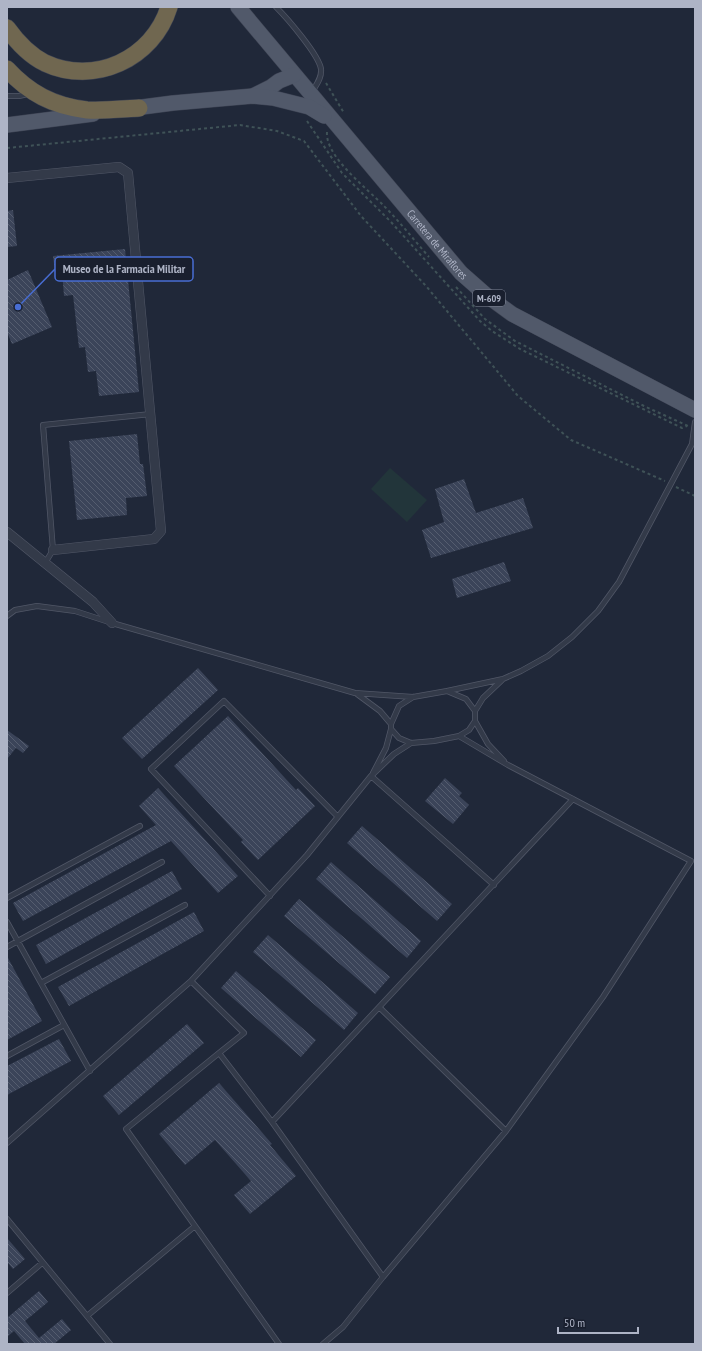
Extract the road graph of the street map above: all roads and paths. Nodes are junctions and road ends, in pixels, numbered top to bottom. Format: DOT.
graph roads {
  1 [pos="169,7"];
  2 [pos="238,7"];
  3 [pos="276,7"];
  4 [pos="7,28"];
  5 [pos="267,42"];
  6 [pos="7,69"];
  7 [pos="294,75"];
  8 [pos="321,75"];
  9 [pos="279,81"];
  10 [pos="33,92"];
  11 [pos="311,94"];
  12 [pos="7,96"];
  13 [pos="253,96"];
  14 [pos="273,98"];
  15 [pos="139,108"];
  16 [pos="339,119"];
  17 [pos="7,125"];
  18 [pos="7,148"];
  19 [pos="7,178"];
  20 [pos="695,410"];
  21 [pos="151,414"];
  22 [pos="695,422"];
  23 [pos="693,443"];
  24 [pos="671,484"];
  25 [pos="695,496"];
  26 [pos="7,532"];
  27 [pos="53,550"];
  28 [pos="45,563"];
  29 [pos="7,616"];
  30 [pos="112,623"];
  31 [pos="503,679"];
  32 [pos="447,691"];
  33 [pos="355,693"];
  34 [pos="413,697"];
  35 [pos="475,711"];
  36 [pos="475,721"];
  37 [pos="391,726"];
  38 [pos="459,736"];
  39 [pos="411,743"];
  40 [pos="508,765"];
  41 [pos="372,776"];
  42 [pos="573,799"];
  43 [pos="338,817"];
  44 [pos="140,826"];
  45 [pos="162,862"];
  46 [pos="494,885"];
  47 [pos="270,896"];
  48 [pos="7,898"];
  49 [pos="185,906"];
  50 [pos="7,922"];
  51 [pos="18,941"];
  52 [pos="7,947"];
  53 [pos="191,981"];
  54 [pos="41,983"];
  55 [pos="379,1007"];
  56 [pos="64,1025"];
  57 [pos="219,1053"];
  58 [pos="7,1056"];
  59 [pos="90,1071"];
  60 [pos="272,1122"];
  61 [pos="506,1131"];
  62 [pos="7,1143"];
  63 [pos="7,1219"];
  64 [pos="195,1226"];
  65 [pos="42,1263"];
  66 [pos="383,1277"];
  67 [pos="7,1293"];
  68 [pos="87,1316"];
  69 [pos="110,1344"];
  70 [pos="279,1344"];
  71 [pos="323,1344"];
  1 -- 4 [label="highway"];
  2 -- 5 [label="main road, Carretera de Miraflores / M-609"];
  3 -- 8 [label="lane"];
  5 -- 7 [label="main road, Carretera de Miraflores / M-609"];
  5 -- 9 [label="main road"];
  6 -- 10 [label="highway"];
  7 -- 9 [label="main road"];
  7 -- 11 [label="main road, Carretera de Miraflores / M-609"];
  7 -- 14 [label="main road"];
  8 -- 11 [label="lane"];
  8 -- 16 [label="path"];
  9 -- 13 [label="main road"];
  10 -- 12 [label="lane"];
  10 -- 15 [label="highway"];
  11 -- 16 [label="main road, Carretera de Miraflores / M-609"];
  13 -- 14 [label="main road"];
  13 -- 15 [label="main road"];
  14 -- 16 [label="main road"];
  15 -- 17 [label="main road"];
  16 -- 20 [label="main road, Carretera de Miraflores / M-609"];
  18 -- 24 [label="path"];
  19 -- 21 [label="street"];
  21 -- 27 [label="street"];
  21 -- 27 [label="lane"];
  22 -- 23 [label="lane"];
  23 -- 24 [label="lane"];
  24 -- 25 [label="path"];
  24 -- 31 [label="lane"];
  26 -- 28 [label="street"];
  27 -- 28 [label="lane"];
  28 -- 30 [label="street"];
  29 -- 30 [label="lane"];
  30 -- 33 [label="lane"];
  31 -- 32 [label="lane"];
  31 -- 35 [label="lane"];
  32 -- 34 [label="lane"];
  32 -- 35 [label="lane"];
  33 -- 34 [label="lane"];
  33 -- 37 [label="lane"];
  34 -- 37 [label="lane"];
  35 -- 36 [label="lane"];
  36 -- 38 [label="lane"];
  36 -- 40 [label="lane"];
  37 -- 39 [label="lane"];
  37 -- 41 [label="lane"];
  38 -- 39 [label="lane"];
  38 -- 40 [label="lane"];
  39 -- 41 [label="lane"];
  40 -- 42 [label="lane"];
  41 -- 43 [label="lane"];
  41 -- 46 [label="lane"];
  42 -- 46 [label="lane"];
  42 -- 61 [label="lane"];
  43 -- 47 [label="lane"];
  43 -- 47 [label="lane"];
  44 -- 48 [label="lane"];
  45 -- 51 [label="lane"];
  46 -- 55 [label="lane"];
  47 -- 53 [label="lane"];
  49 -- 54 [label="lane"];
  50 -- 51 [label="lane"];
  51 -- 52 [label="lane"];
  51 -- 54 [label="lane"];
  53 -- 57 [label="lane"];
  53 -- 59 [label="lane"];
  54 -- 56 [label="lane"];
  55 -- 60 [label="lane"];
  55 -- 61 [label="lane"];
  56 -- 58 [label="lane"];
  56 -- 59 [label="lane"];
  57 -- 60 [label="lane"];
  57 -- 64 [label="lane"];
  59 -- 62 [label="lane"];
  60 -- 66 [label="lane"];
  61 -- 66 [label="lane"];
  63 -- 65 [label="lane"];
  64 -- 68 [label="lane"];
  64 -- 70 [label="lane"];
  65 -- 67 [label="lane"];
  65 -- 68 [label="lane"];
  66 -- 71 [label="lane"];
  68 -- 69 [label="lane"];
}
